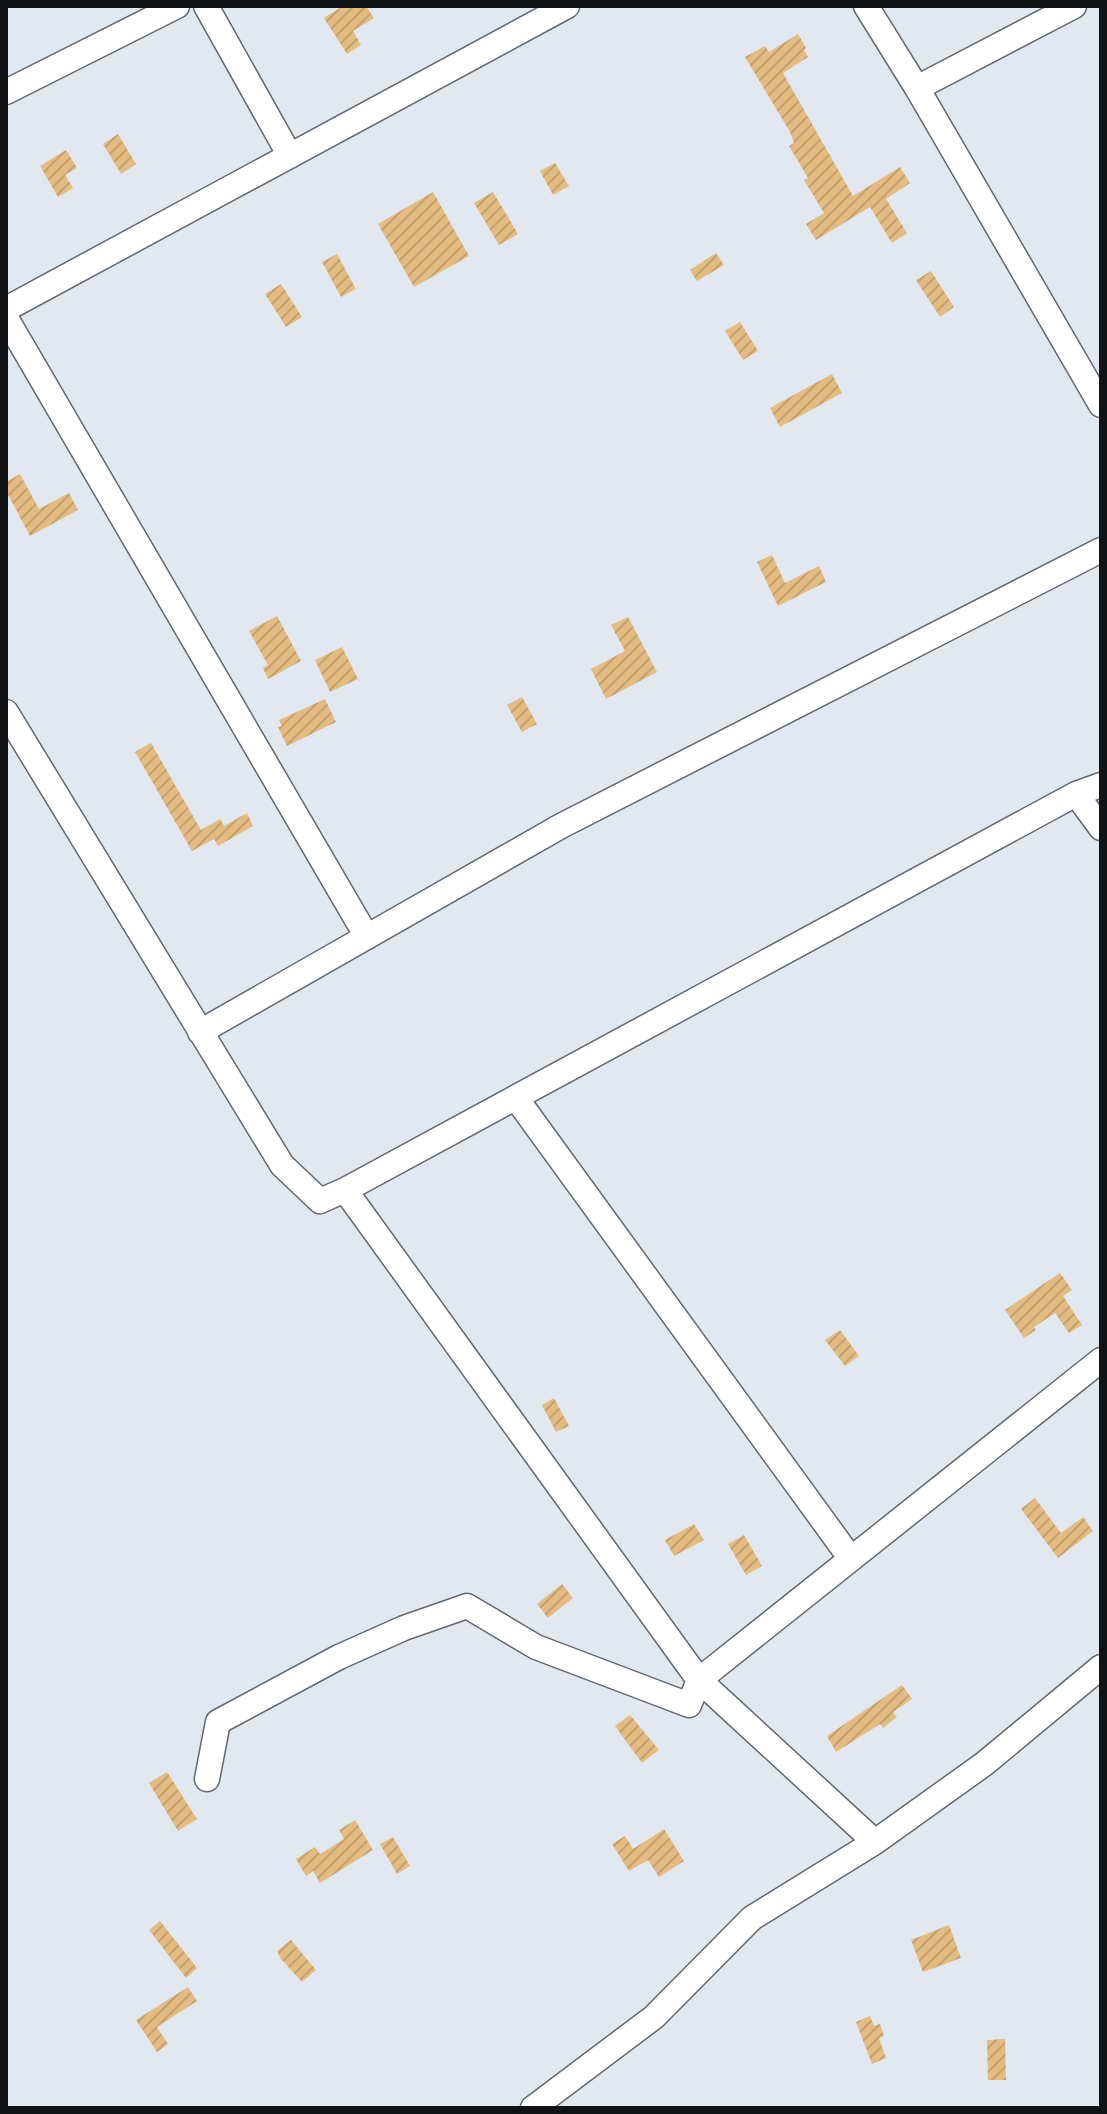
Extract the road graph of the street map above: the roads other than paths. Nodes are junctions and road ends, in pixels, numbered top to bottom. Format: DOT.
graph roads {
  1 [pos="177,6"];
  2 [pos="206,6"];
  3 [pos="567,6"];
  4 [pos="866,6"];
  5 [pos="1074,6"];
  6 [pos="917,88"];
  7 [pos="6,92"];
  8 [pos="290,156"];
  9 [pos="6,309"];
  10 [pos="6,318"];
  11 [pos="1101,405"];
  12 [pos="1101,550"];
  13 [pos="6,712"];
  14 [pos="1101,785"];
  15 [pos="1076,794"];
  16 [pos="1101,828"];
  17 [pos="367,937"];
  18 [pos="200,1032"];
  19 [pos="516,1098"];
  20 [pos="345,1190"];
  21 [pos="1101,1360"];
  22 [pos="851,1559"];
  23 [pos="1101,1667"];
  24 [pos="699,1680"];
  25 [pos="207,1779"];
  26 [pos="875,1842"];
  27 [pos="533,2108"];
  1 -- 7 [label="street"];
  2 -- 8 [label="street"];
  3 -- 8 [label="street"];
  4 -- 6 [label="street"];
  5 -- 6 [label="street"];
  6 -- 11 [label="street"];
  8 -- 9 [label="street"];
  10 -- 17 [label="street"];
  12 -- 17 [label="street"];
  13 -- 18 [label="street"];
  14 -- 15 [label="street"];
  15 -- 16 [label="street"];
  15 -- 19 [label="street"];
  17 -- 18 [label="street"];
  18 -- 20 [label="street"];
  19 -- 20 [label="street"];
  19 -- 22 [label="street"];
  20 -- 24 [label="street"];
  21 -- 22 [label="street"];
  22 -- 24 [label="street"];
  23 -- 26 [label="street"];
  24 -- 25 [label="street"];
  24 -- 26 [label="street"];
  26 -- 27 [label="street"];
}
